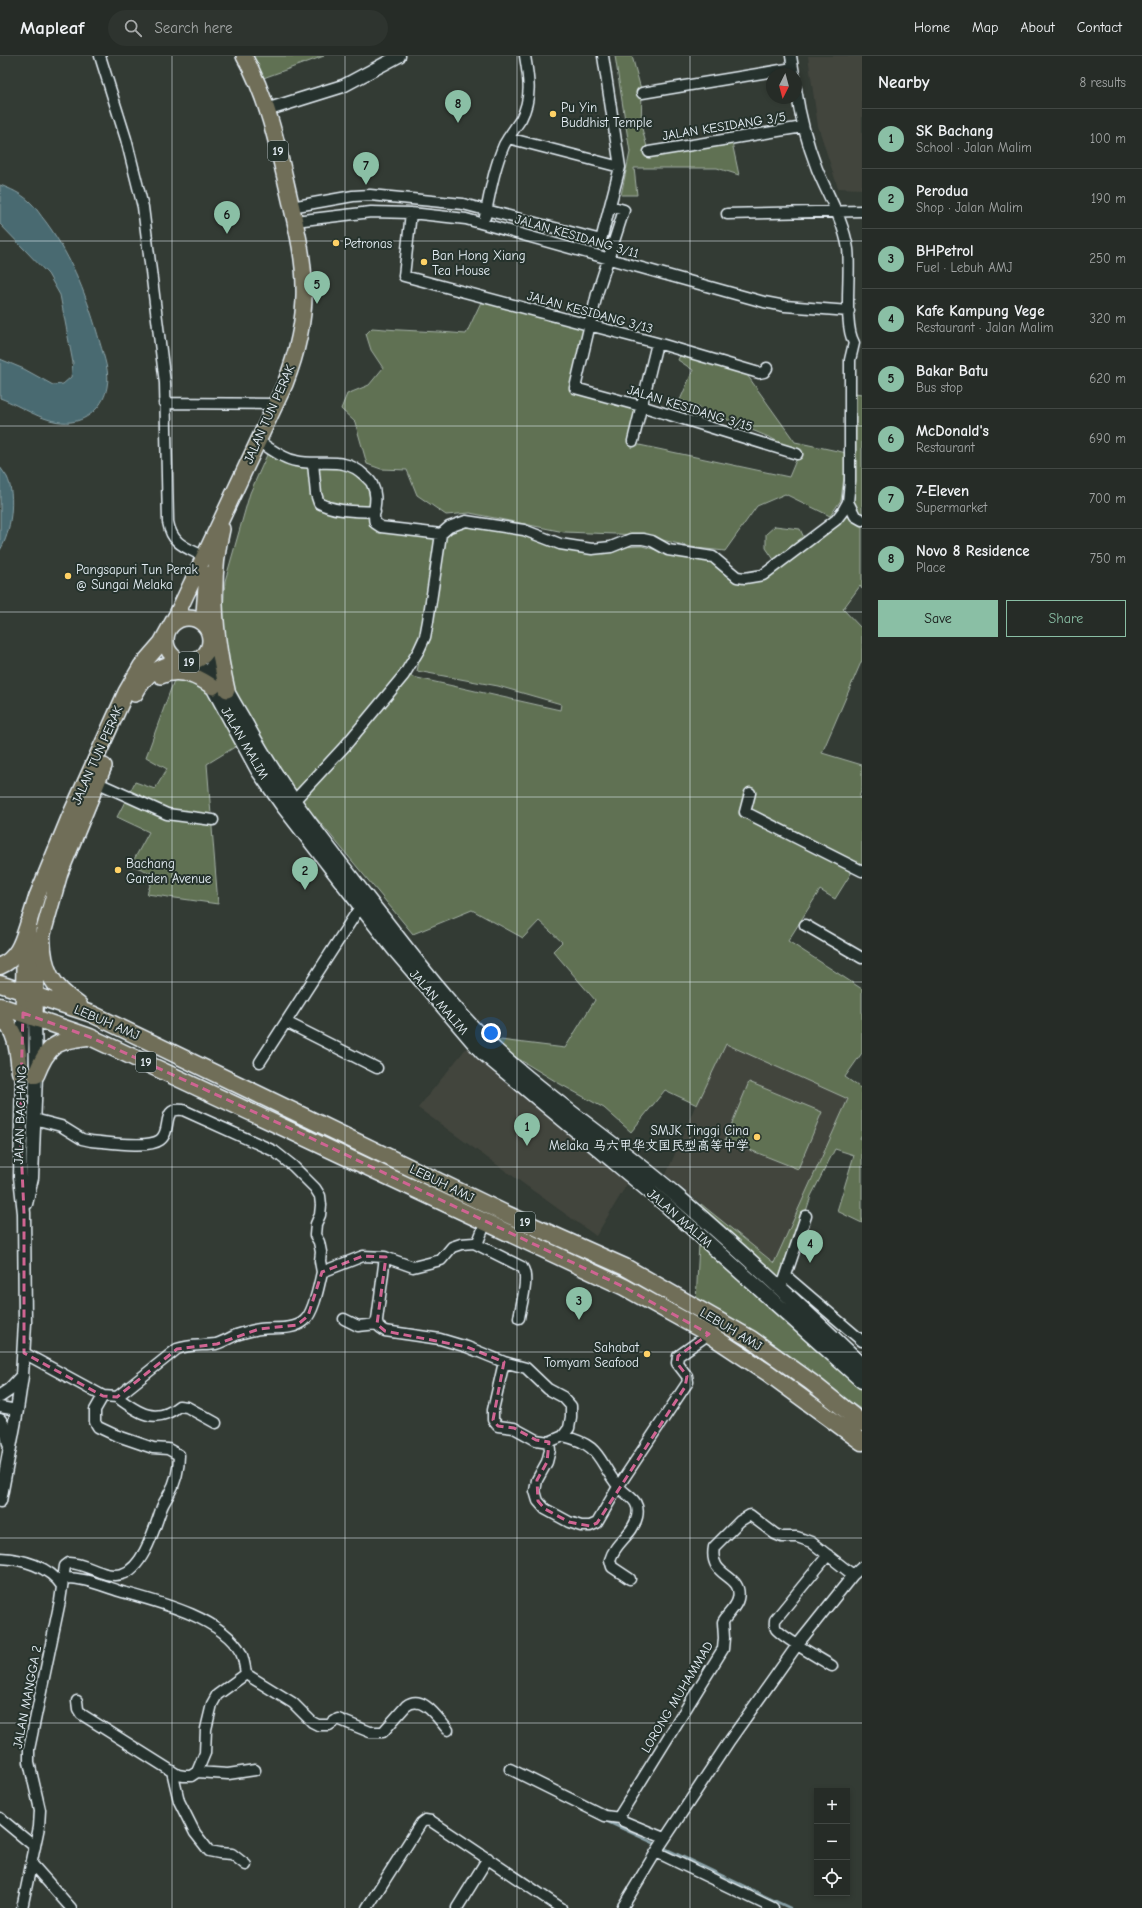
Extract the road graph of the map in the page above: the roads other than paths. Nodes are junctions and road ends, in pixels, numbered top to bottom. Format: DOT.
graph roads {
  1 [pos="100,56"];
  2 [pos="244,56"];
  3 [pos="399,56"];
  4 [pos="526,56"];
  5 [pos="603,56"];
  6 [pos="791,56"];
  7 [pos="793,68"];
  8 [pos="766,75"];
  9 [pos="642,93"];
  10 [pos="799,104"];
  11 [pos="266,110"];
  12 [pos="803,127"];
  13 [pos="508,138"];
  14 [pos="649,152"];
  15 [pos="620,166"];
  16 [pos="610,206"];
  17 [pos="291,207"];
  18 [pos="486,211"];
  19 [pos="862,211"];
  20 [pos="838,212"];
  21 [pos="411,213"];
  22 [pos="727,214"];
  23 [pos="295,221"];
  24 [pos="484,223"];
  25 [pos="608,259"];
  26 [pos="849,311"];
  27 [pos="589,326"];
  28 [pos="658,343"];
  29 [pos="858,344"];
  30 [pos="767,368"];
  31 [pos="164,403"];
  32 [pos="276,404"];
  33 [pos="641,406"];
  34 [pos="258,441"];
  35 [pos="633,441"];
  36 [pos="796,454"];
  37 [pos="313,463"];
  38 [pos="848,502"];
  39 [pos="227,506"];
  40 [pos="375,512"];
  41 [pos="862,520"];
  42 [pos="441,534"];
  43 [pos="213,536"];
  44 [pos="203,556"];
  45 [pos="206,626"];
  46 [pos="167,632"];
  47 [pos="210,646"];
  48 [pos="187,662"];
  49 [pos="220,689"];
  50 [pos="134,697"];
  51 [pos="96,782"];
  52 [pos="750,793"];
  53 [pos="293,802"];
  54 [pos="213,820"];
  55 [pos="862,871"];
  56 [pos="360,907"];
  57 [pos="29,922"];
  58 [pos="805,925"];
  59 [pos="42,937"];
  60 [pos="862,958"];
  61 [pos="0,966"];
  62 [pos="0,984"];
  63 [pos="29,992"];
  64 [pos="0,1006"];
  65 [pos="92,1014"];
  66 [pos="29,1015"];
  67 [pos="0,1016"];
  68 [pos="286,1022"];
  69 [pos="90,1037"];
  70 [pos="260,1062"];
  71 [pos="377,1068"];
  72 [pos="20,1072"];
  73 [pos="36,1075"];
  74 [pos="34,1119"];
  75 [pos="24,1213"];
  76 [pos="806,1216"];
  77 [pos="486,1222"];
  78 [pos="477,1244"];
  79 [pos="385,1257"];
  80 [pos="322,1272"];
  81 [pos="784,1282"];
  82 [pos="519,1318"];
  83 [pos="344,1319"];
  84 [pos="377,1324"];
  85 [pos="709,1334"];
  86 [pos="862,1341"];
  87 [pos="24,1353"];
  88 [pos="504,1362"];
  89 [pos="862,1365"];
  90 [pos="22,1376"];
  91 [pos="862,1381"];
  92 [pos="0,1396"];
  93 [pos="103,1396"];
  94 [pos="117,1397"];
  95 [pos="0,1407"];
  96 [pos="17,1410"];
  97 [pos="0,1420"];
  98 [pos="216,1423"];
  99 [pos="862,1423"];
  100 [pos="563,1436"];
  101 [pos="549,1442"];
  102 [pos="862,1442"];
  103 [pos="10,1451"];
  104 [pos="618,1486"];
  105 [pos="0,1500"];
  106 [pos="828,1555"];
  107 [pos="0,1558"];
  108 [pos="862,1567"];
  109 [pos="853,1575"];
  110 [pos="630,1579"];
  111 [pos="62,1582"];
  112 [pos="798,1644"];
  113 [pos="832,1666"];
  114 [pos="246,1674"];
  115 [pos="77,1701"];
  116 [pos="448,1730"];
  117 [pos="510,1768"];
  118 [pos="255,1770"];
  119 [pos="172,1771"];
  120 [pos="197,1772"];
  121 [pos="0,1818"];
  122 [pos="620,1818"];
  123 [pos="660,1845"];
  124 [pos="35,1847"];
  125 [pos="488,1858"];
  126 [pos="32,1864"];
  127 [pos="246,1865"];
  128 [pos="22,1908"];
  129 [pos="71,1908"];
  130 [pos="367,1908"];
  131 [pos="457,1908"];
  132 [pos="561,1908"];
  133 [pos="622,1908"];
  134 [pos="773,1908"];
  1 -- 31 [label="street"];
  2 -- 11 [label="main road, JALAN TUN PERAK / 19"];
  3 -- 11 [label="street"];
  4 -- 13 [label="street"];
  5 -- 15 [label="street"];
  6 -- 7 [label="street"];
  8 -- 9 [label="street"];
  10 -- 12 [label="street"];
  11 -- 17 [label="main road, JALAN TUN PERAK / 19"];
  12 -- 14 [label="street, JALAN KESIDANG 3/5"];
  12 -- 20 [label="street"];
  13 -- 15 [label="street"];
  13 -- 18 [label="street"];
  15 -- 16 [label="street"];
  16 -- 18 [label="street"];
  16 -- 25 [label="street"];
  17 -- 18 [label="street"];
  17 -- 23 [label="main road, JALAN TUN PERAK / 19"];
  18 -- 24 [label="street"];
  19 -- 20 [label="street"];
  20 -- 22 [label="street"];
  20 -- 26 [label="street"];
  21 -- 23 [label="street, JALAN KESIDANG 3/11"];
  21 -- 24 [label="street, JALAN KESIDANG 3/11"];
  21 -- 27 [label="street, JALAN KESIDANG 3/13"];
  23 -- 32 [label="main road, JALAN TUN PERAK / 19"];
  24 -- 25 [label="street, JALAN KESIDANG 3/11"];
  25 -- 26 [label="street, JALAN KESIDANG 3/11"];
  25 -- 27 [label="street"];
  26 -- 29 [label="street"];
  27 -- 28 [label="street, JALAN KESIDANG 3/13"];
  27 -- 33 [label="street, JALAN KESIDANG 3/15"];
  28 -- 30 [label="street, JALAN KESIDANG 3/13"];
  28 -- 33 [label="street"];
  29 -- 38 [label="street"];
  31 -- 32 [label="street"];
  31 -- 44 [label="street"];
  32 -- 34 [label="main road, JALAN TUN PERAK / 19"];
  33 -- 35 [label="street"];
  33 -- 36 [label="street, JALAN KESIDANG 3/15"];
  34 -- 37 [label="street"];
  34 -- 39 [label="main road, JALAN TUN PERAK / 19"];
  37 -- 40 [label="street"];
  37 -- 40 [label="street"];
  38 -- 41 [label="street"];
  38 -- 42 [label="street"];
  39 -- 43 [label="main road, JALAN TUN PERAK / 19"];
  39 -- 49 [label="main road"];
  40 -- 42 [label="street"];
  42 -- 53 [label="street"];
  43 -- 44 [label="main road, JALAN TUN PERAK / 19"];
  43 -- 45 [label="main road, JALAN TUN PERAK / 19"];
  44 -- 46 [label="main road, JALAN TUN PERAK / 19"];
  45 -- 46 [label="main road"];
  45 -- 47 [label="main road, 19"];
  46 -- 48 [label="main road, 19"];
  46 -- 57 [label="main road, JALAN TUN PERAK"];
  47 -- 48 [label="main road, 19"];
  47 -- 49 [label="main road, JALAN MALIM / 19"];
  48 -- 49 [label="main road, JALAN MALIM / 19"];
  48 -- 50 [label="main road, JALAN TUN PERAK"];
  49 -- 50 [label="main road"];
  49 -- 53 [label="main road, JALAN MALIM / 19"];
  49 -- 56 [label="main road, JALAN MALIM / 19"];
  50 -- 51 [label="main road, JALAN TUN PERAK"];
  51 -- 54 [label="street"];
  51 -- 59 [label="main road, JALAN TUN PERAK"];
  52 -- 55 [label="street"];
  53 -- 81 [label="main road, JALAN MALIM / 19"];
  56 -- 68 [label="street"];
  56 -- 91 [label="main road, JALAN MALIM / 19"];
  57 -- 61 [label="highway"];
  57 -- 63 [label="main road, JALAN TUN PERAK"];
  58 -- 60 [label="street"];
  59 -- 63 [label="main road, JALAN TUN PERAK"];
  59 -- 65 [label="highway"];
  62 -- 63 [label="highway, LEBUH AMJ / 19"];
  63 -- 65 [label="highway, LEBUH AMJ / 19"];
  63 -- 66 [label="main road"];
  64 -- 66 [label="highway, LEBUH AMJ / 19"];
  65 -- 99 [label="highway, LEBUH AMJ / 19"];
  66 -- 69 [label="highway, LEBUH AMJ / 19"];
  66 -- 72 [label="street, JALAN BACHANG"];
  66 -- 73 [label="street, JALAN BACHANG"];
  67 -- 72 [label="highway"];
  68 -- 70 [label="street"];
  68 -- 71 [label="street"];
  69 -- 73 [label="highway"];
  69 -- 77 [label="highway, LEBUH AMJ / 19"];
  72 -- 75 [label="street, JALAN BACHANG"];
  73 -- 74 [label="street, JALAN BACHANG"];
  74 -- 75 [label="street, JALAN BACHANG"];
  74 -- 80 [label="street"];
  75 -- 87 [label="street, JALAN BACHANG"];
  76 -- 81 [label="street"];
  77 -- 78 [label="street"];
  77 -- 85 [label="highway, LEBUH AMJ / 19"];
  78 -- 79 [label="street"];
  78 -- 82 [label="street"];
  79 -- 80 [label="street"];
  79 -- 84 [label="street"];
  80 -- 94 [label="street"];
  81 -- 86 [label="street"];
  81 -- 89 [label="main road, JALAN MALIM / 19"];
  83 -- 84 [label="street"];
  84 -- 88 [label="street"];
  85 -- 102 [label="highway, LEBUH AMJ / 19"];
  85 -- 104 [label="street"];
  87 -- 90 [label="street, JALAN BACHANG"];
  87 -- 93 [label="street"];
  88 -- 100 [label="street"];
  88 -- 101 [label="street"];
  90 -- 92 [label="street"];
  90 -- 96 [label="street, JALAN BACHANG"];
  93 -- 94 [label="street"];
  93 -- 111 [label="street"];
  94 -- 98 [label="street"];
  95 -- 96 [label="street"];
  96 -- 103 [label="street, JALAN BACHANG"];
  97 -- 103 [label="street"];
  100 -- 101 [label="street"];
  100 -- 104 [label="street"];
  101 -- 104 [label="street"];
  103 -- 105 [label="street, JALAN BACHANG"];
  104 -- 110 [label="street"];
  106 -- 109 [label="street"];
  106 -- 112 [label="street"];
  106 -- 122 [label="street, LORONG MUHAMMAD"];
  107 -- 111 [label="street"];
  108 -- 109 [label="street"];
  109 -- 112 [label="street"];
  111 -- 114 [label="street"];
  111 -- 124 [label="street, JALAN MANGGA 2"];
  112 -- 113 [label="street"];
  112 -- 123 [label="street"];
  114 -- 116 [label="street"];
  114 -- 120 [label="street"];
  115 -- 119 [label="street"];
  117 -- 122 [label="street"];
  118 -- 120 [label="street"];
  119 -- 120 [label="street"];
  119 -- 127 [label="street"];
  121 -- 124 [label="street"];
  122 -- 123 [label="street"];
  123 -- 133 [label="street"];
  123 -- 134 [label="street"];
  124 -- 126 [label="street, JALAN MANGGA 2"];
  125 -- 130 [label="street"];
  125 -- 131 [label="street"];
  125 -- 132 [label="street"];
  126 -- 128 [label="street, JALAN MANGGA 2"];
  126 -- 129 [label="street"];
}
